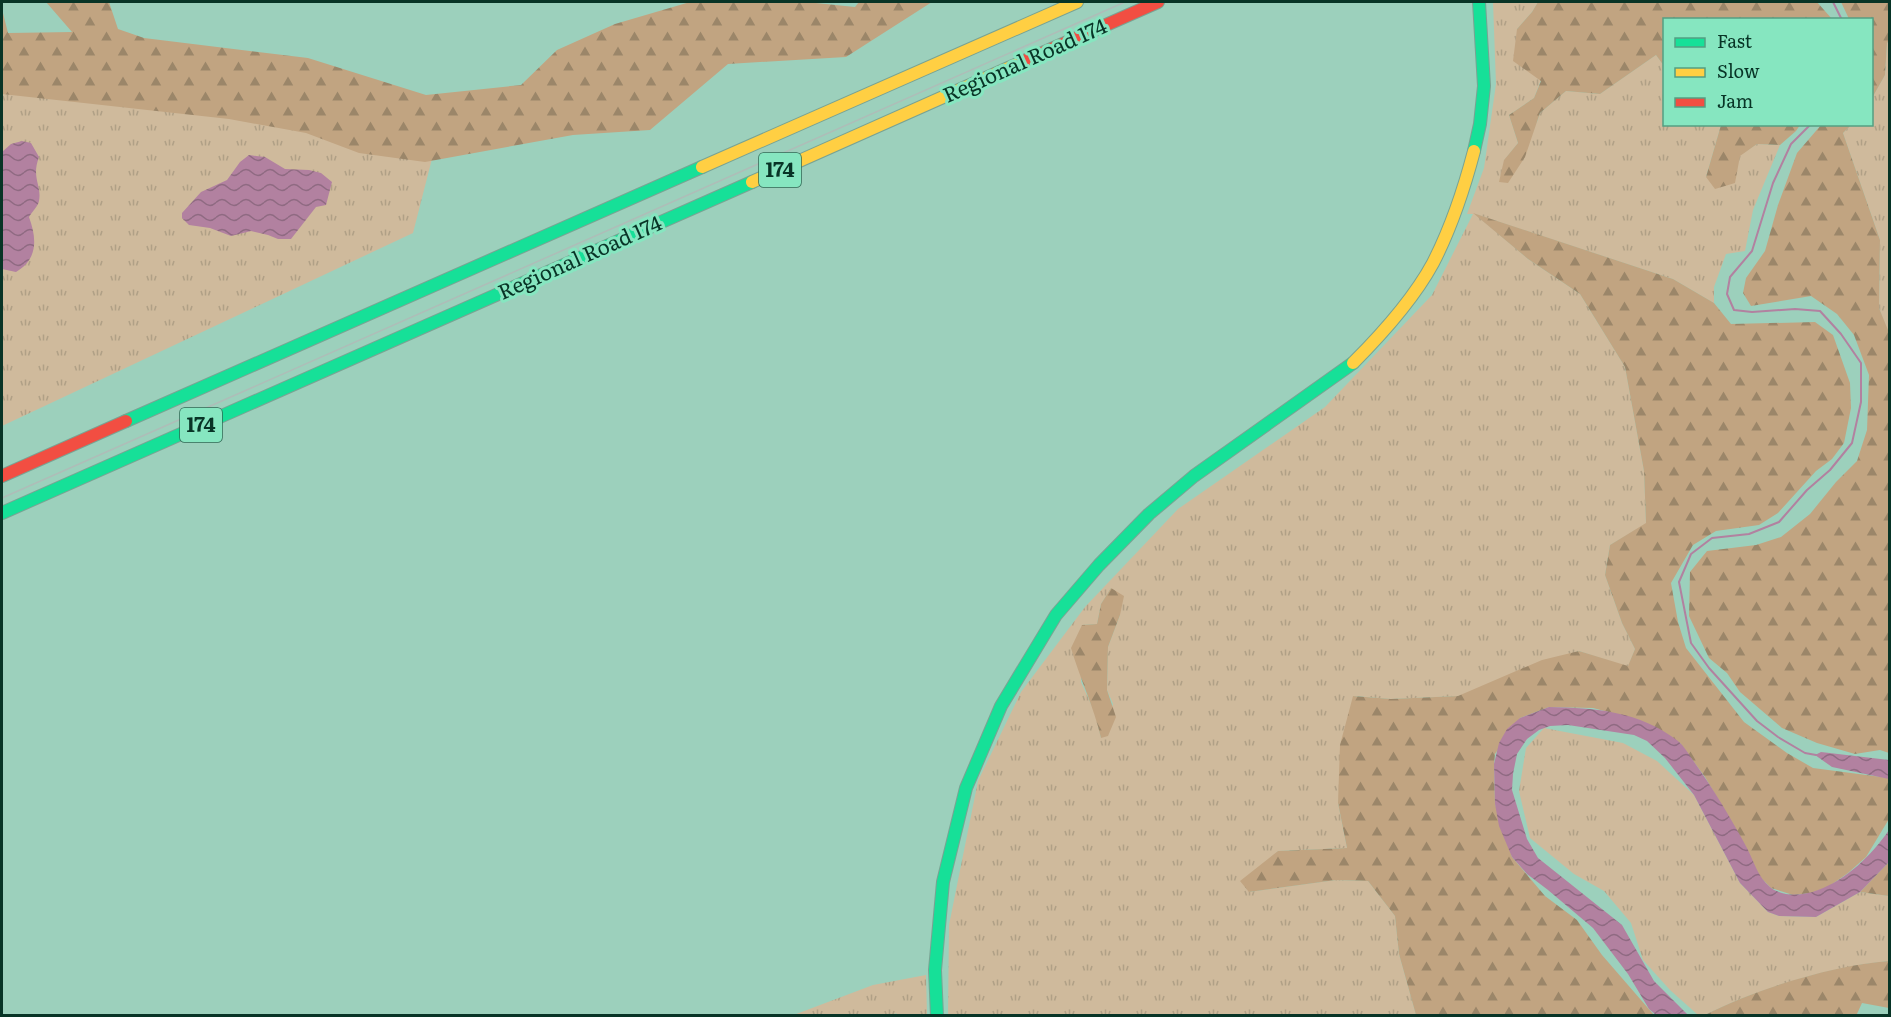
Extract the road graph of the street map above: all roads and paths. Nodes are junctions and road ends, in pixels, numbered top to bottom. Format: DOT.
graph roads {
  1 [pos="1077,2"];
  2 [pos="1158,2"];
  3 [pos="1479,2"];
  4 [pos="2,476"];
  5 [pos="2,513"];
  6 [pos="937,1016"];
  1 -- 4 [label="main road, Regional Road 174 / 174"];
  2 -- 5 [label="main road, Regional Road 174 / 174"];
  3 -- 6 [label="main road"];
}
